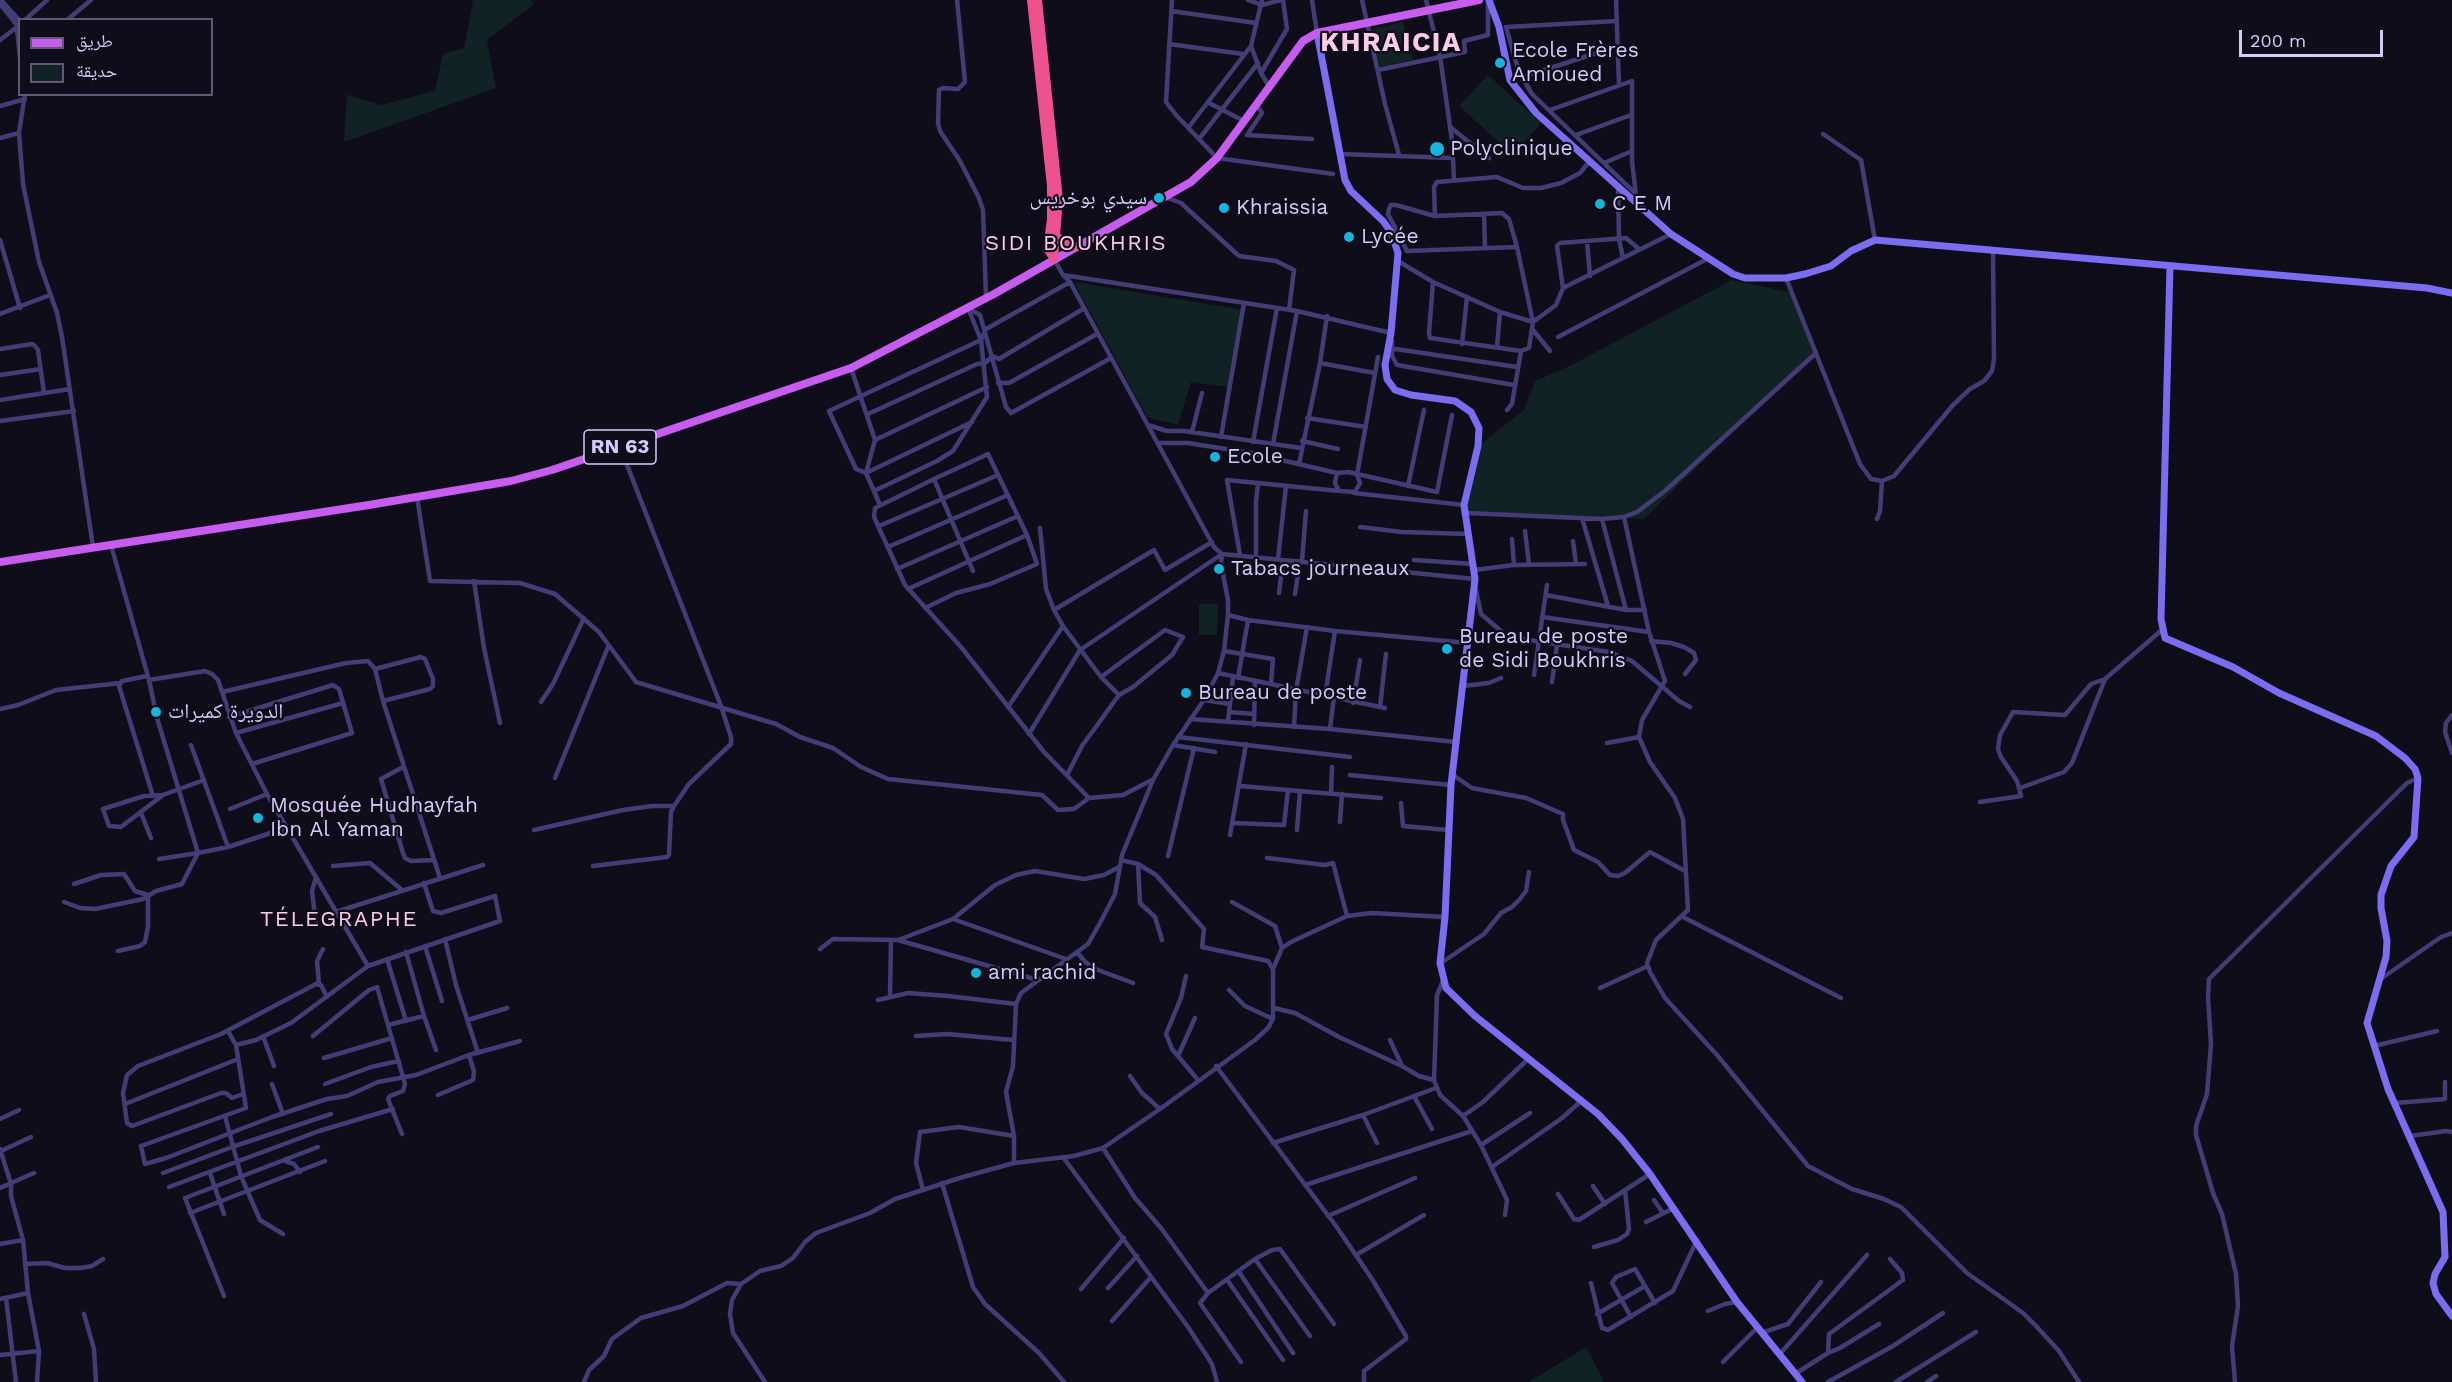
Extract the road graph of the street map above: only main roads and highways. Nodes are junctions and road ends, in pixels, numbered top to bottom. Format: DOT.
graph roads {
  1 [pos="1031,0"];
  2 [pos="1038,0"];
  3 [pos="1479,0"];
  4 [pos="1489,0"];
  5 [pos="1317,33"];
  6 [pos="1056,235"];
  7 [pos="1074,247"];
  8 [pos="1054,259"];
  9 [pos="2170,266"];
  10 [pos="2452,292"];
  11 [pos="0,562"];
  12 [pos="2452,1316"];
  13 [pos="1802,1382"];
  1 -- 8 [label="highway"];
  2 -- 6 [label="highway"];
  3 -- 5 [label="main road, RN 63"];
  4 -- 9 [label="main road"];
  5 -- 7 [label="main road, RN 63"];
  5 -- 13 [label="main road"];
  6 -- 7 [label="highway"];
  6 -- 8 [label="highway"];
  7 -- 8 [label="main road, RN 63"];
  8 -- 11 [label="main road, RN 63"];
  9 -- 10 [label="main road"];
  9 -- 12 [label="main road"];
}
